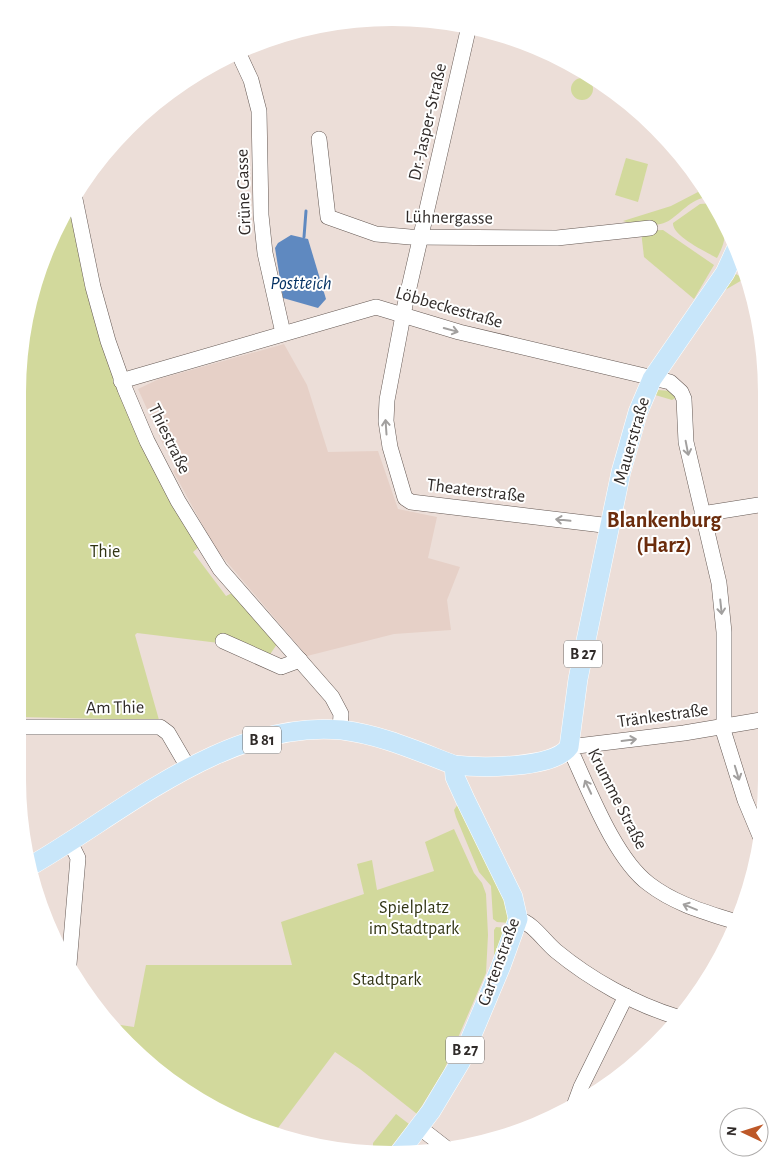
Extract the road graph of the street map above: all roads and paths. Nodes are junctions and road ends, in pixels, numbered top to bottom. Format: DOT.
graph roads {
  1 [pos="467,34"];
  2 [pos="241,59"];
  3 [pos="319,139"];
  4 [pos="76,207"];
  5 [pos="650,228"];
  6 [pos="421,237"];
  7 [pos="732,258"];
  8 [pos="404,315"];
  9 [pos="284,333"];
  10 [pos="652,379"];
  11 [pos="121,381"];
  12 [pos="758,505"];
  13 [pos="702,514"];
  14 [pos="611,526"];
  15 [pos="223,641"];
  16 [pos="300,660"];
  17 [pos="758,720"];
  18 [pos="26,726"];
  19 [pos="723,726"];
  20 [pos="340,730"];
  21 [pos="569,747"];
  22 [pos="454,765"];
  23 [pos="189,769"];
  24 [pos="755,825"];
  25 [pos="70,842"];
  26 [pos="36,863"];
  27 [pos="518,919"];
  28 [pos="730,920"];
  29 [pos="70,953"];
  30 [pos="626,996"];
  31 [pos="672,1015"];
  32 [pos="578,1095"];
  33 [pos="420,1127"];
  34 [pos="440,1143"];
  35 [pos="405,1145"];
  1 -- 6 [label="street, Dr.-Jasper-Straße"];
  2 -- 9 [label="street, Grüne Gasse"];
  3 -- 6 [label="street, Lühnergasse"];
  4 -- 11 [label="street, Thiestraße"];
  5 -- 6 [label="street, Lühnergasse"];
  6 -- 8 [label="street, Dr.-Jasper-Straße"];
  7 -- 10 [label="main road, Mauerstraße / B 27"];
  8 -- 9 [label="street, Löbbeckestraße"];
  8 -- 10 [label="street, Löbbeckestraße, one-way"];
  14 -- 8 [label="street, Theaterstraße, one-way"];
  9 -- 11 [label="street, Löbbeckestraße"];
  10 -- 13 [label="street, Löbbeckestraße, one-way"];
  10 -- 14 [label="main road, Mauerstraße / B 27"];
  11 -- 16 [label="street, Thiestraße"];
  12 -- 13 [label="street"];
  13 -- 19 [label="street, one-way"];
  14 -- 21 [label="main road, Mauerstraße / B 27"];
  15 -- 16 [label="street"];
  16 -- 20 [label="street, Thiestraße"];
  17 -- 19 [label="street, Tränkestraße"];
  18 -- 23 [label="street, Am Thie"];
  21 -- 19 [label="street, Tränkestraße, one-way"];
  19 -- 24 [label="street, one-way"];
  20 -- 22 [label="main road, B 81"];
  20 -- 23 [label="main road, B 81"];
  21 -- 22 [label="main road"];
  28 -- 21 [label="street, Krumme Straße, one-way"];
  22 -- 27 [label="main road, Gartenstraße"];
  23 -- 25 [label="main road, B 81"];
  25 -- 26 [label="main road, B 81"];
  25 -- 29 [label="street"];
  27 -- 30 [label="street"];
  27 -- 33 [label="main road, Gartenstraße / B 27"];
  30 -- 31 [label="street"];
  30 -- 32 [label="street"];
  33 -- 34 [label="street"];
  33 -- 35 [label="main road, Gartenstraße / B 27"];
}
